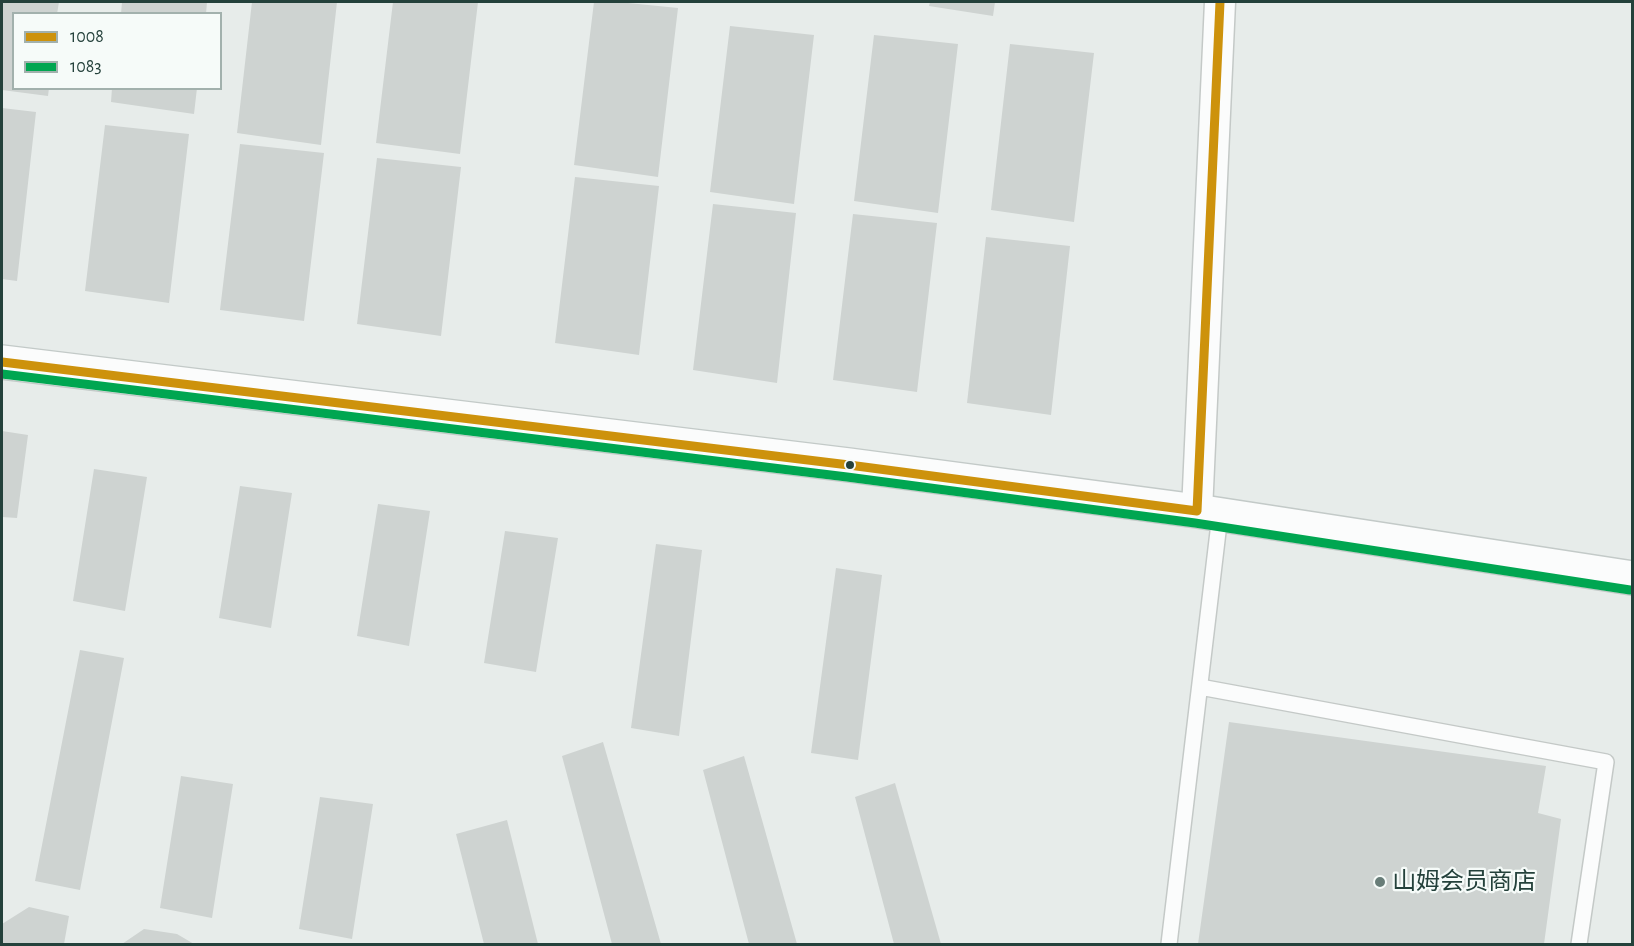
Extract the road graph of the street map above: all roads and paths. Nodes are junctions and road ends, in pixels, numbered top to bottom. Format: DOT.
graph roads {
  1 [pos="1220,2"];
  2 [pos="2,362"];
  3 [pos="1208,513"];
  4 [pos="1632,578"];
  5 [pos="1200,687"];
  6 [pos="1169,945"];
  7 [pos="1579,945"];
  1 -- 3 [label="street"];
  2 -- 3 [label="street"];
  3 -- 4 [label="street"];
  3 -- 5 [label="lane"];
  5 -- 6 [label="lane"];
  5 -- 7 [label="lane"];
}
